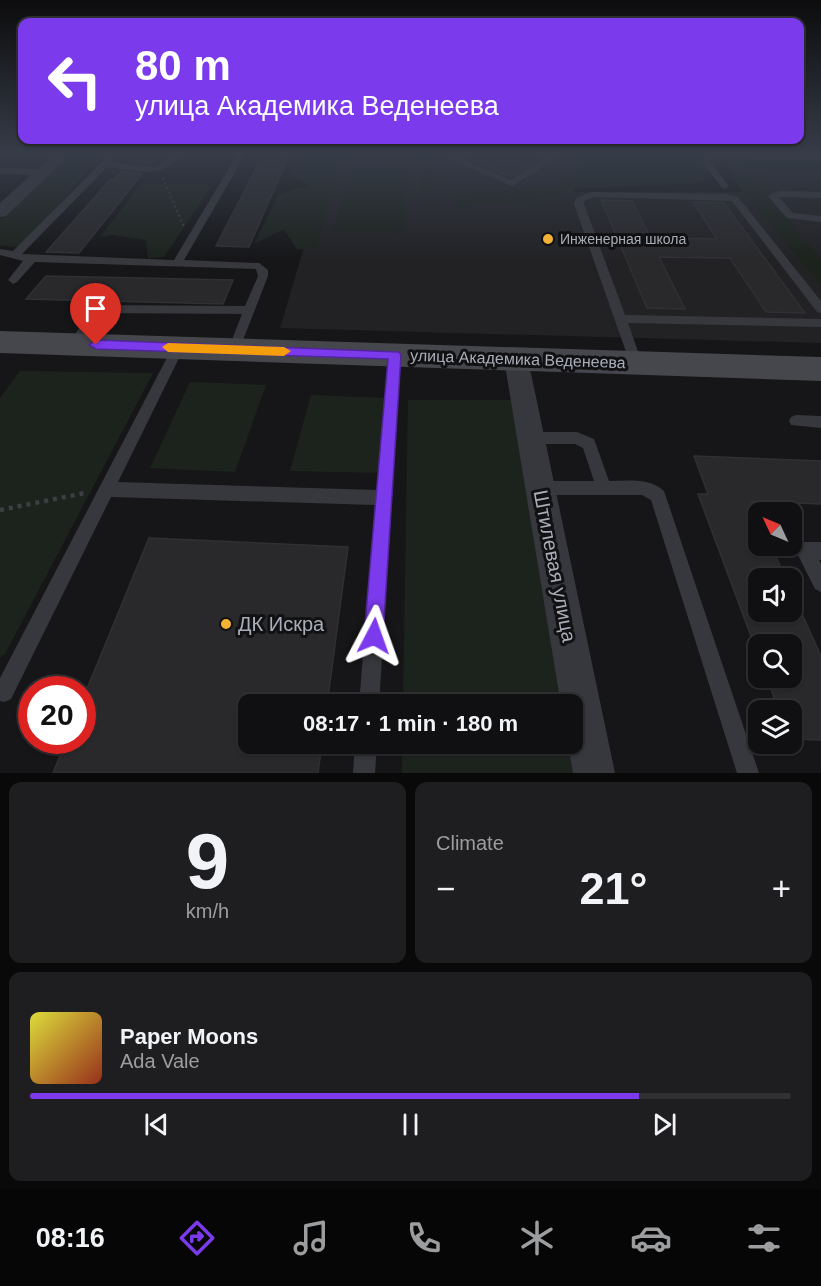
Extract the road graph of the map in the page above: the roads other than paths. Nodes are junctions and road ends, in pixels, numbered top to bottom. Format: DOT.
graph roads {
  1 [pos="25,189"];
  2 [pos="80,189"];
  3 [pos="221,189"];
  4 [pos="821,195"];
  5 [pos="0,212"];
  6 [pos="821,219"];
  7 [pos="0,252"];
  8 [pos="15,255"];
  9 [pos="32,258"];
  10 [pos="178,262"];
  11 [pos="13,280"];
  12 [pos="821,309"];
  13 [pos="249,310"];
  14 [pos="620,319"];
  15 [pos="821,323"];
  16 [pos="0,342"];
  17 [pos="75,344"];
  18 [pos="178,348"];
  19 [pos="234,350"];
  20 [pos="395,355"];
  21 [pos="516,359"];
  22 [pos="636,363"];
  23 [pos="821,369"];
  24 [pos="796,421"];
  25 [pos="821,422"];
  26 [pos="531,438"];
  27 [pos="540,488"];
  28 [pos="604,488"];
  29 [pos="107,489"];
  30 [pos="384,498"];
  31 [pos="821,551"];
  32 [pos="821,583"];
  33 [pos="4,692"];
  34 [pos="370,694"];
  35 [pos="365,754"];
  36 [pos="364,773"];
  37 [pos="594,773"];
  38 [pos="748,773"];
  1 -- 5 [label="street"];
  2 -- 8 [label="lane"];
  3 -- 10 [label="lane"];
  4 -- 6 [label="lane"];
  7 -- 8 [label="lane"];
  8 -- 9 [label="lane"];
  9 -- 10 [label="lane"];
  9 -- 11 [label="lane"];
  10 -- 13 [label="lane"];
  12 -- 14 [label="lane"];
  13 -- 17 [label="lane"];
  13 -- 19 [label="lane"];
  14 -- 15 [label="lane"];
  14 -- 22 [label="lane"];
  16 -- 17 [label="street, улица Академика Веденеева"];
  17 -- 18 [label="street, улица Академика Веденеева"];
  18 -- 19 [label="street, улица Академика Веденеева"];
  18 -- 29 [label="lane"];
  19 -- 20 [label="street, улица Академика Веденеева"];
  20 -- 21 [label="street, улица Академика Веденеева"];
  20 -- 30 [label="lane"];
  21 -- 22 [label="street, улица Академика Веденеева"];
  21 -- 26 [label="street, Штилевая улица"];
  22 -- 23 [label="street, улица Академика Веденеева"];
  24 -- 25 [label="lane"];
  26 -- 27 [label="street, Штилевая улица"];
  26 -- 28 [label="lane"];
  27 -- 28 [label="lane"];
  27 -- 37 [label="street, Штилевая улица"];
  28 -- 38 [label="lane"];
  29 -- 30 [label="lane"];
  29 -- 33 [label="lane"];
  30 -- 34 [label="lane"];
  31 -- 32 [label="lane"];
  35 -- 36 [label="lane"];
}
